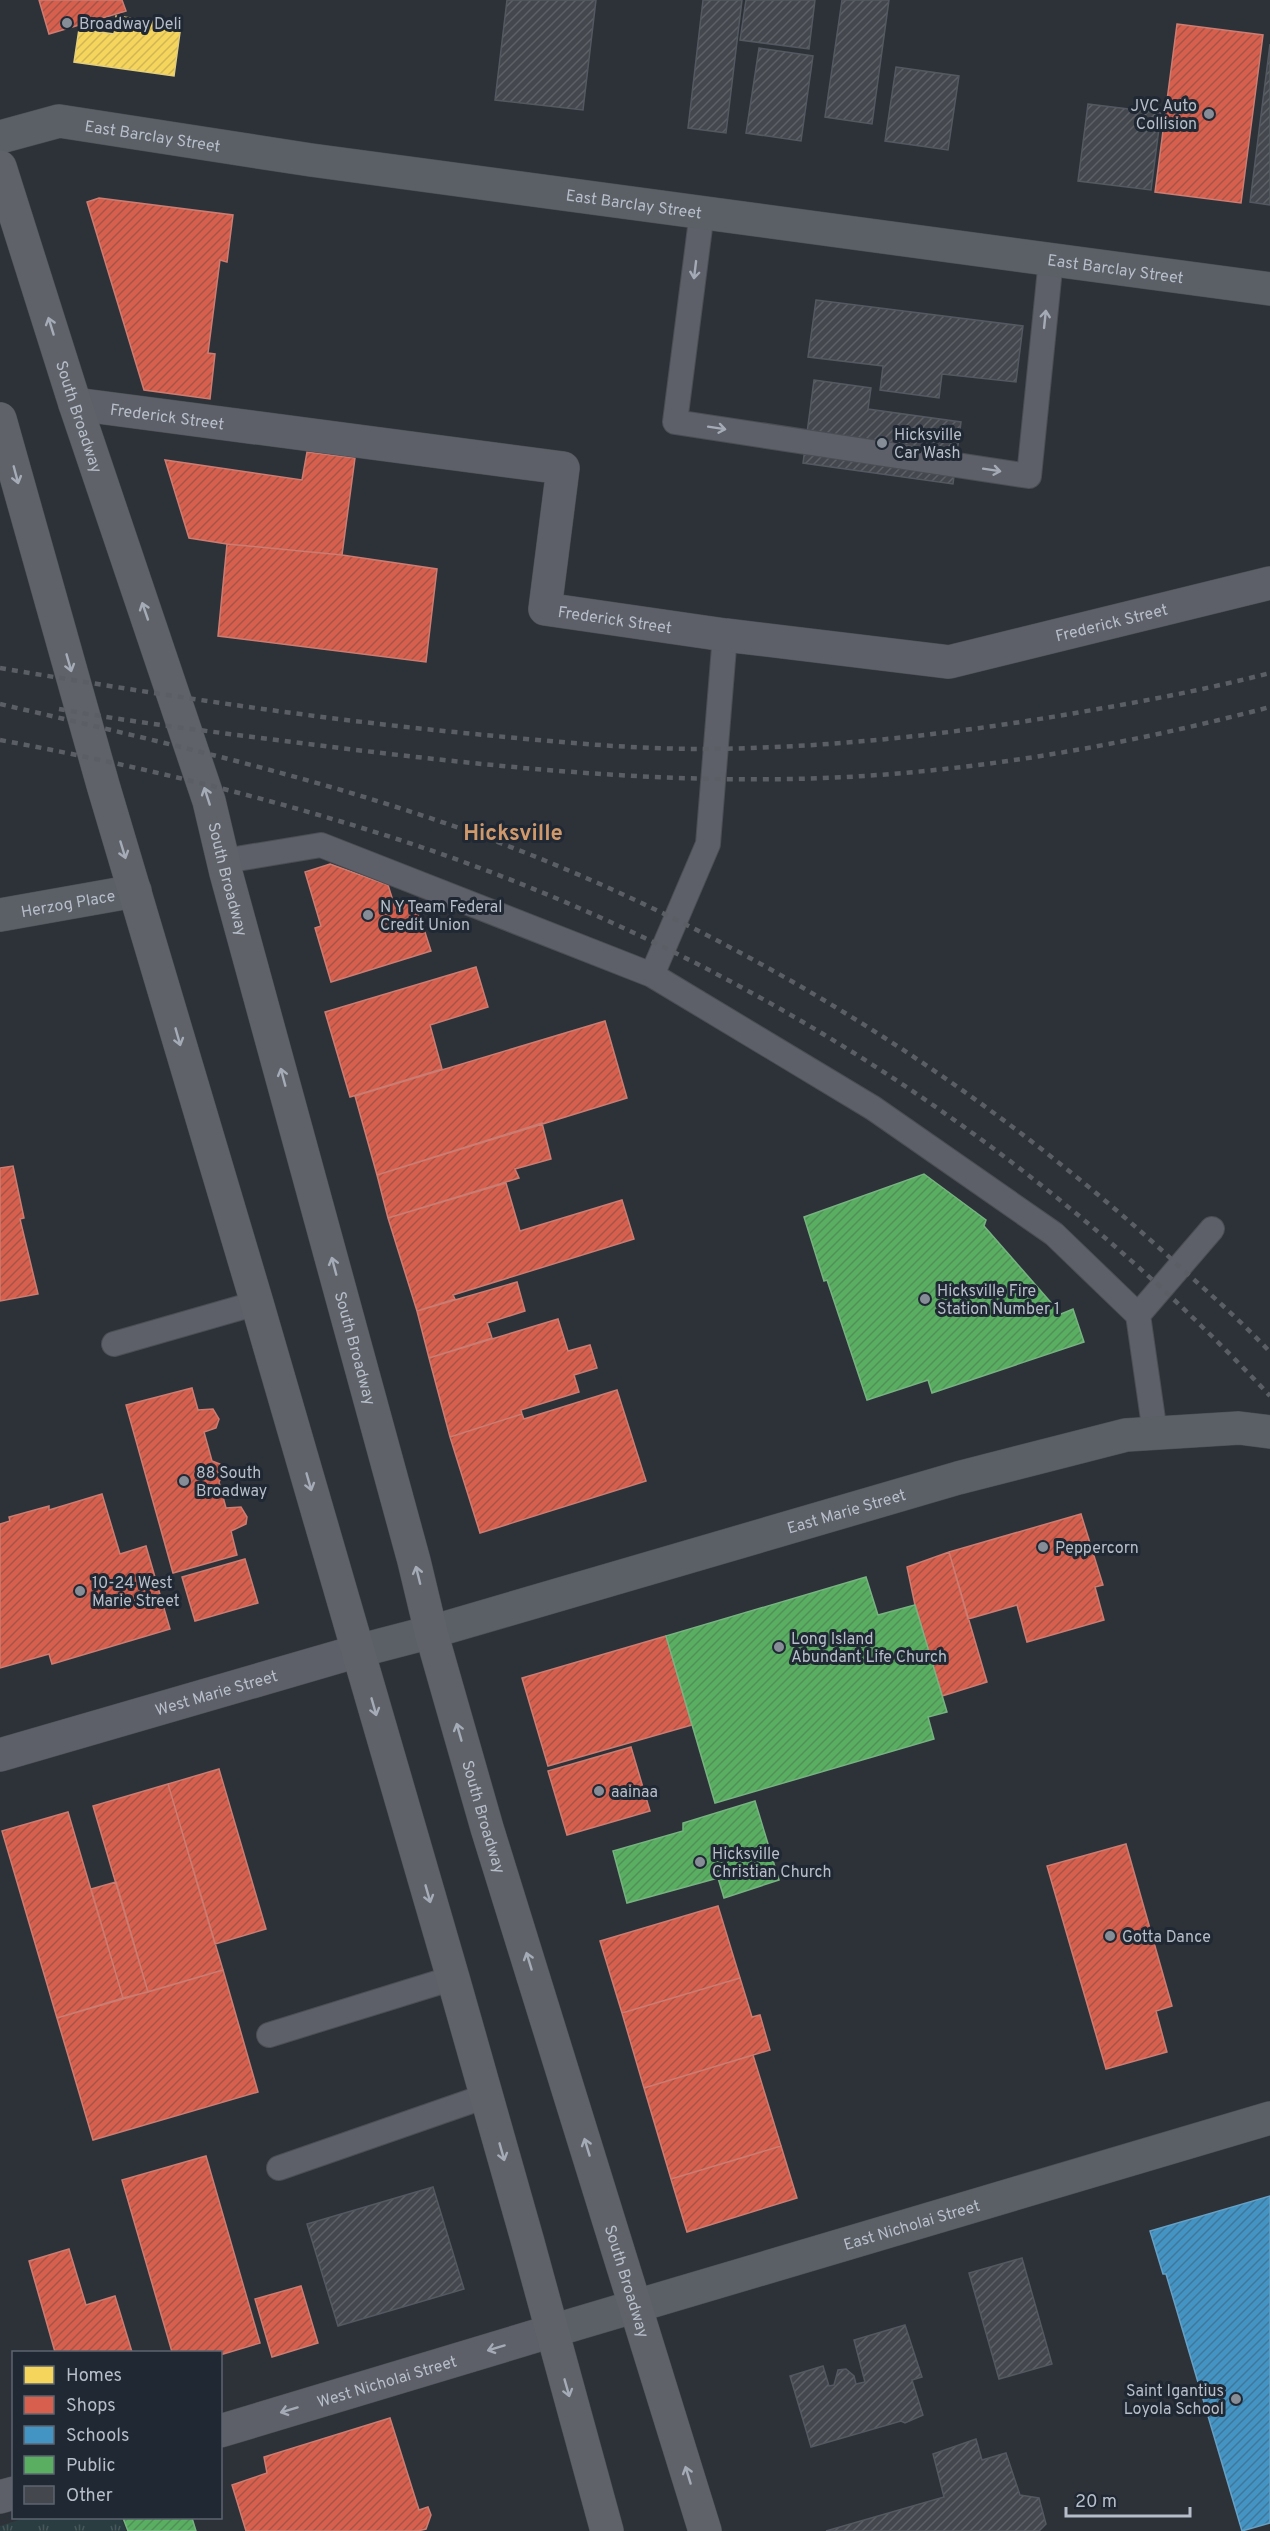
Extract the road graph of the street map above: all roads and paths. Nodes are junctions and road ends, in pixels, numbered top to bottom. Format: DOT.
graph roads {
  1 [pos="0,137"];
  2 [pos="0,167"];
  3 [pos="702,212"];
  4 [pos="1051,259"];
  5 [pos="1270,289"];
  6 [pos="75,404"];
  7 [pos="0,418"];
  8 [pos="1270,583"];
  9 [pos="725,635"];
  10 [pos="224,861"];
  11 [pos="135,891"];
  12 [pos="0,915"];
  13 [pos="652,975"];
  14 [pos="1212,1229"];
  15 [pos="257,1303"];
  16 [pos="1138,1315"];
  17 [pos="114,1344"];
  18 [pos="1270,1432"];
  19 [pos="1155,1433"];
  20 [pos="431,1632"];
  21 [pos="358,1651"];
  22 [pos="0,1755"];
  23 [pos="453,1978"];
  24 [pos="269,2035"];
  25 [pos="486,2096"];
  26 [pos="1270,2118"];
  27 [pos="279,2168"];
  28 [pos="636,2305"];
  29 [pos="552,2331"];
  30 [pos="222,2430"];
  31 [pos="607,2531"];
  32 [pos="705,2531"];
  1 -- 3 [label="main road, East Barclay Street"];
  6 -- 2 [label="main road, South Broadway, one-way"];
  3 -- 4 [label="main road, East Barclay Street"];
  3 -- 4 [label="lane, one-way"];
  4 -- 5 [label="main road, East Barclay Street"];
  6 -- 9 [label="street, Frederick Street"];
  10 -- 6 [label="main road, South Broadway, one-way"];
  7 -- 11 [label="main road, one-way"];
  8 -- 9 [label="street, Frederick Street"];
  9 -- 13 [label="lane"];
  10 -- 13 [label="lane"];
  20 -- 10 [label="main road, South Broadway, one-way"];
  11 -- 12 [label="main road, Herzog Place"];
  11 -- 15 [label="main road, one-way"];
  13 -- 16 [label="lane"];
  14 -- 16 [label="lane"];
  15 -- 17 [label="lane"];
  15 -- 21 [label="main road, one-way"];
  16 -- 19 [label="lane"];
  18 -- 19 [label="main road, East Marie Street"];
  19 -- 20 [label="main road, East Marie Street"];
  20 -- 21 [label="main road, West Marie Street"];
  28 -- 20 [label="main road, South Broadway, one-way"];
  21 -- 22 [label="street, West Marie Street"];
  21 -- 23 [label="main road, one-way"];
  23 -- 24 [label="lane"];
  23 -- 25 [label="main road"];
  25 -- 27 [label="lane"];
  25 -- 29 [label="main road, one-way"];
  26 -- 28 [label="main road, East Nicholai Street"];
  28 -- 29 [label="main road, East Nicholai Street"];
  32 -- 28 [label="main road, South Broadway, one-way"];
  29 -- 30 [label="street, West Nicholai Street, one-way"];
  29 -- 31 [label="main road, one-way"];
}
